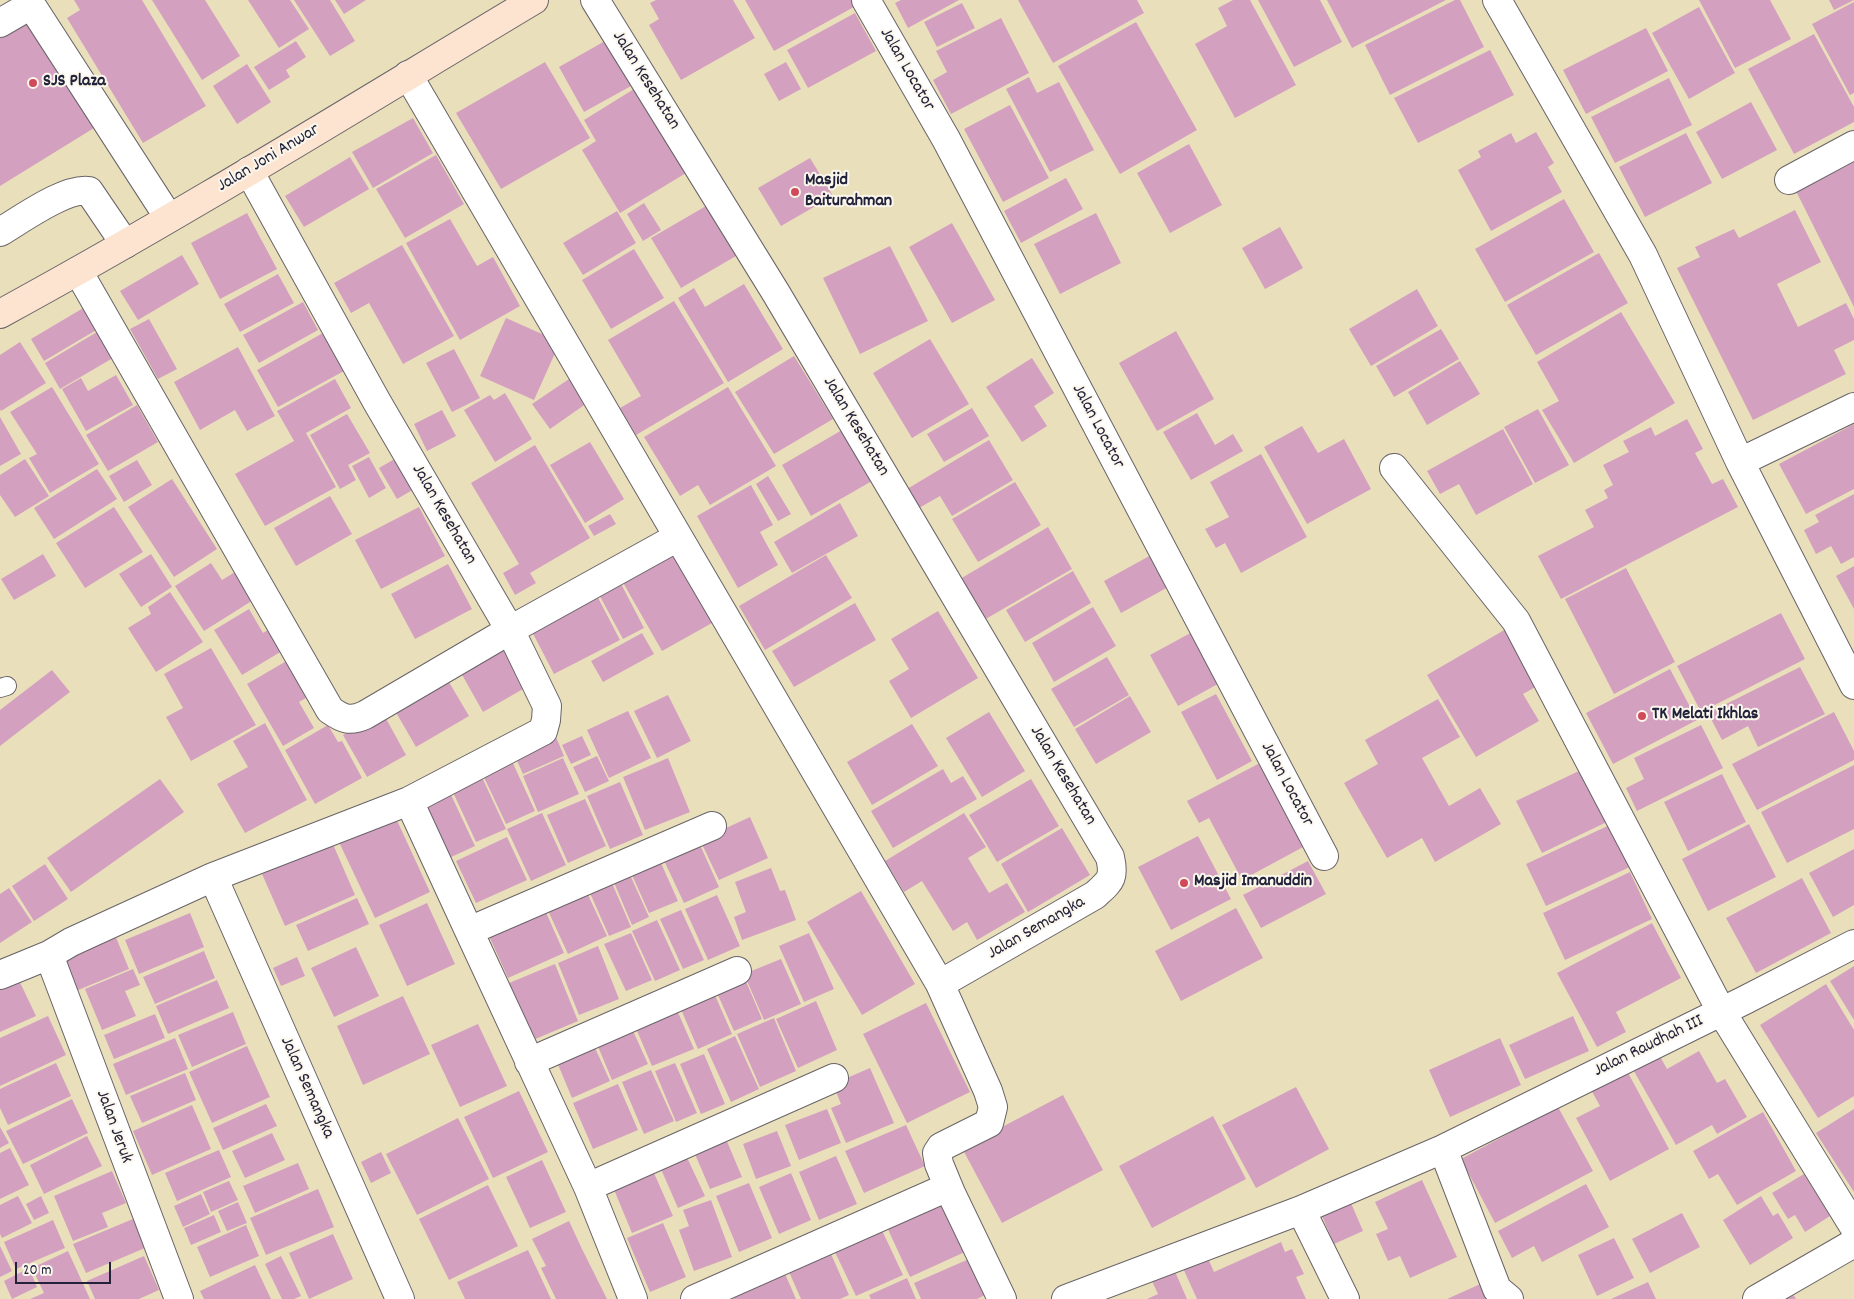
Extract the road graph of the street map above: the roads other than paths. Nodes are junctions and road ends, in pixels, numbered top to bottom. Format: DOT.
graph roads {
  1 [pos="534,0"];
  2 [pos="595,0"];
  3 [pos="866,0"];
  4 [pos="1497,0"];
  5 [pos="30,2"];
  6 [pos="0,23"];
  7 [pos="408,76"];
  8 [pos="1854,145"];
  9 [pos="249,171"];
  10 [pos="1789,180"];
  11 [pos="169,218"];
  12 [pos="0,232"];
  13 [pos="125,244"];
  14 [pos="78,272"];
  15 [pos="0,314"];
  16 [pos="1854,407"];
  17 [pos="1740,462"];
  18 [pos="1394,468"];
  19 [pos="678,537"];
  20 [pos="510,630"];
  21 [pos="1851,672"];
  22 [pos="409,801"];
  23 [pos="712,826"];
  24 [pos="1324,856"];
  25 [pos="1110,857"];
  26 [pos="213,877"];
  27 [pos="468,932"];
  28 [pos="1854,944"];
  29 [pos="49,955"];
  30 [pos="737,971"];
  31 [pos="0,975"];
  32 [pos="940,984"];
  33 [pos="1720,1011"];
  34 [pos="529,1062"];
  35 [pos="834,1078"];
  36 [pos="1443,1149"];
  37 [pos="588,1187"];
  38 [pos="948,1187"];
  39 [pos="1301,1210"];
  40 [pos="1854,1227"];
  41 [pos="1854,1243"];
  42 [pos="1093,1294"];
  43 [pos="179,1299"];
  44 [pos="400,1299"];
  45 [pos="633,1299"];
  46 [pos="695,1299"];
  47 [pos="1002,1299"];
  48 [pos="1066,1299"];
  49 [pos="1345,1299"];
  50 [pos="1509,1299"];
  51 [pos="1756,1299"];
  1 -- 7 [label="main road, Jalan Joni Anwar"];
  2 -- 25 [label="street, Jalan Kesehatan"];
  3 -- 24 [label="street, Jalan Locator"];
  4 -- 17 [label="street"];
  5 -- 6 [label="street"];
  5 -- 11 [label="street"];
  7 -- 9 [label="main road, Jalan Joni Anwar"];
  7 -- 19 [label="street"];
  8 -- 10 [label="street"];
  9 -- 11 [label="main road, Jalan Joni Anwar"];
  9 -- 20 [label="street, Jalan Kesehatan"];
  11 -- 13 [label="main road, Jalan Joni Anwar"];
  12 -- 13 [label="street"];
  13 -- 14 [label="main road, Jalan Joni Anwar"];
  14 -- 15 [label="main road, Jalan Joni Anwar"];
  14 -- 20 [label="street"];
  16 -- 17 [label="street"];
  17 -- 21 [label="street"];
  18 -- 33 [label="street"];
  19 -- 20 [label="street"];
  19 -- 32 [label="street"];
  20 -- 22 [label="street, Jalan Kesehatan"];
  22 -- 26 [label="street"];
  22 -- 27 [label="street"];
  23 -- 27 [label="street"];
  25 -- 32 [label="street, Jalan Semangka"];
  26 -- 29 [label="street"];
  26 -- 44 [label="street, Jalan Semangka"];
  27 -- 34 [label="street"];
  28 -- 33 [label="street, Jalan Raudhah III"];
  29 -- 31 [label="street"];
  29 -- 43 [label="street, Jalan Jeruk"];
  30 -- 34 [label="street"];
  32 -- 38 [label="street"];
  33 -- 36 [label="street, Jalan Raudhah III"];
  33 -- 40 [label="street"];
  34 -- 37 [label="street"];
  35 -- 37 [label="street"];
  36 -- 39 [label="street, Jalan Raudhah III"];
  36 -- 50 [label="street"];
  37 -- 45 [label="street"];
  38 -- 46 [label="street"];
  38 -- 47 [label="street"];
  39 -- 42 [label="street, Jalan Raudhah III"];
  39 -- 49 [label="street"];
  41 -- 51 [label="street"];
  42 -- 48 [label="street, Jalan Raudhah III"];
}
